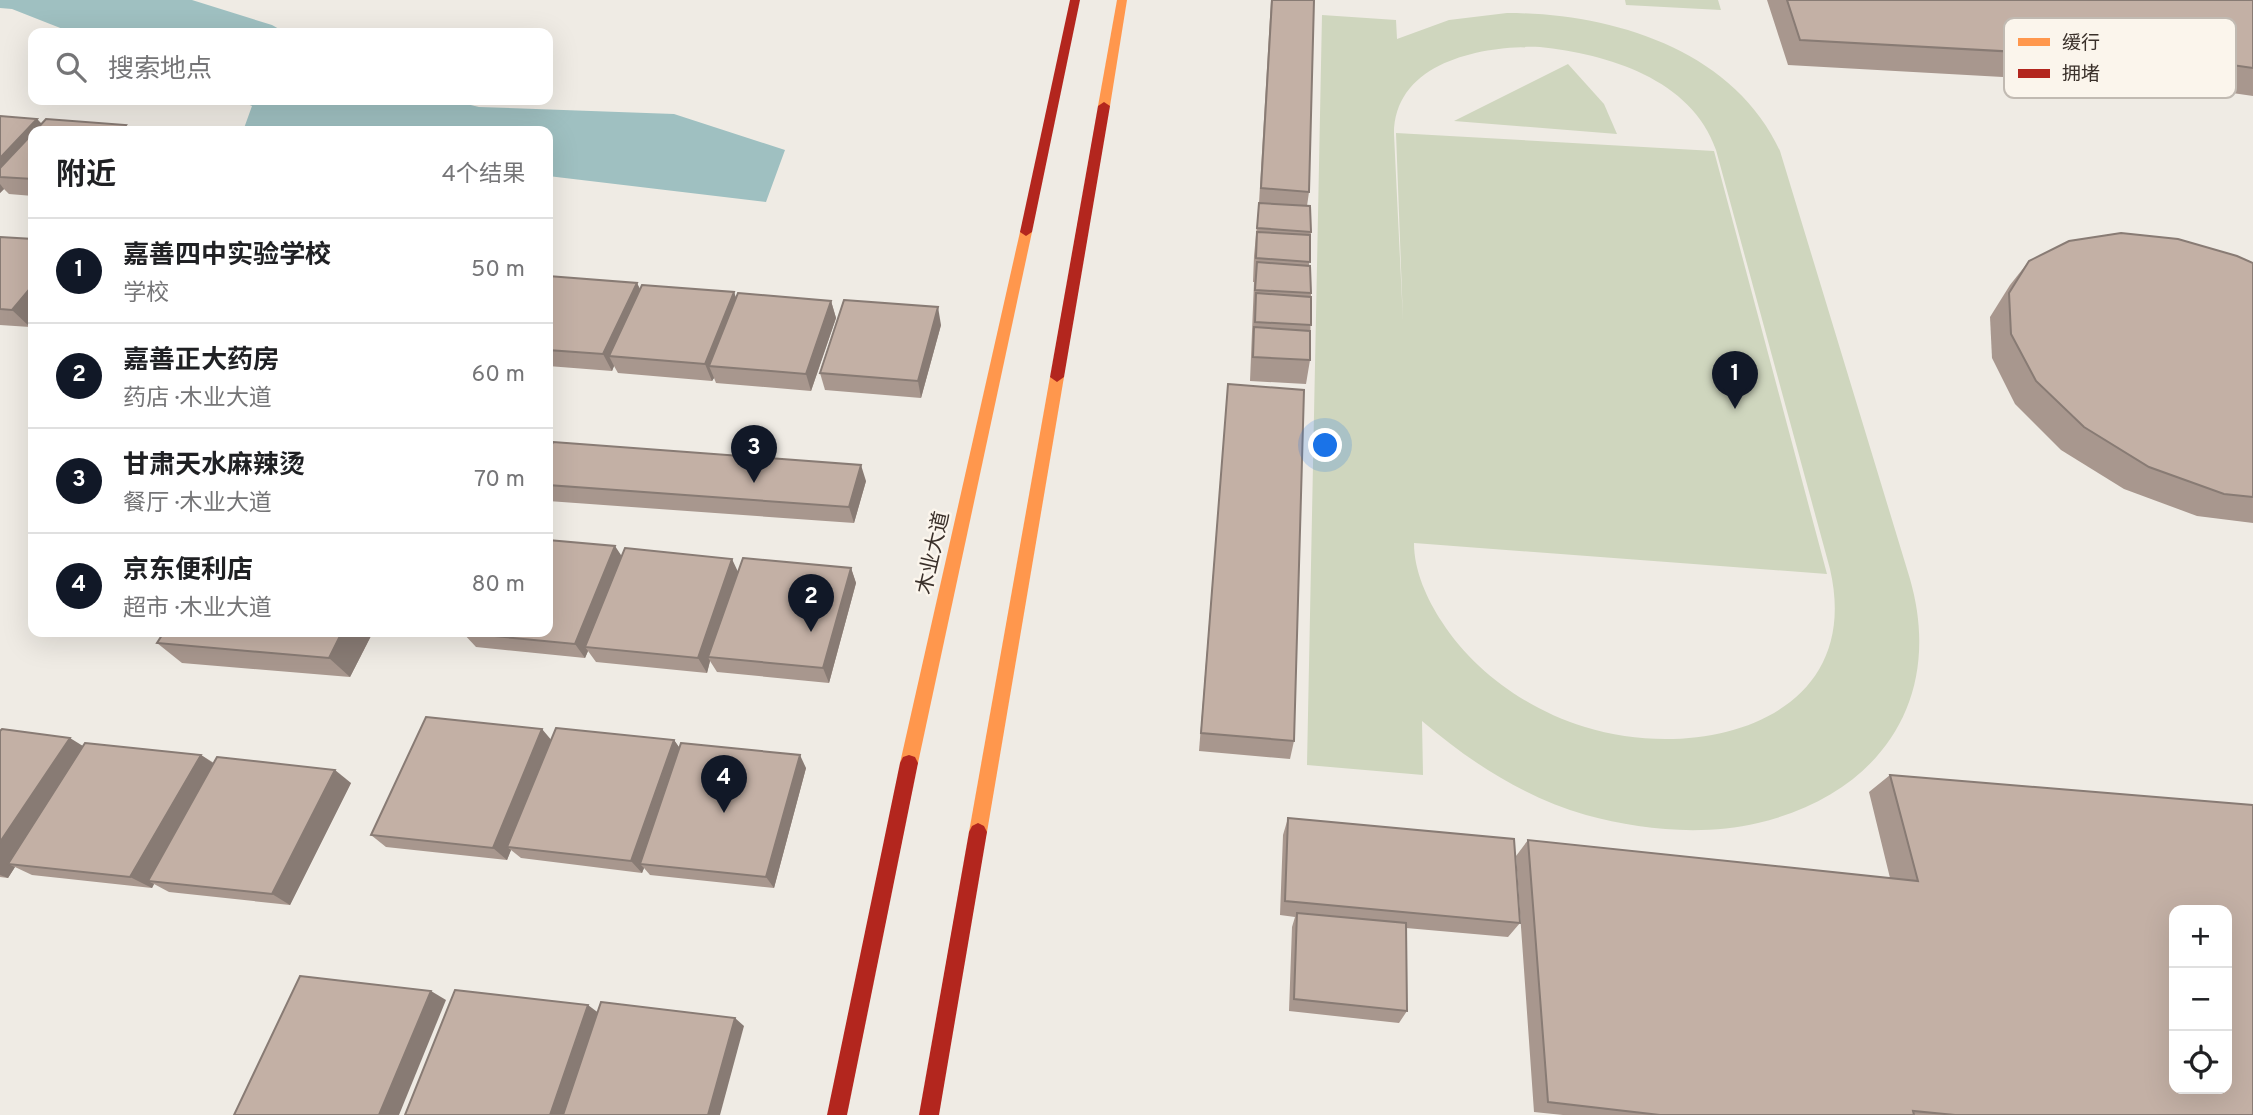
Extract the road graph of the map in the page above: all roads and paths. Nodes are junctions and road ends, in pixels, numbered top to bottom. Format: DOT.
graph roads {
  1 [pos="1075,0"];
  2 [pos="1122,0"];
  3 [pos="836,1115"];
  4 [pos="929,1115"];
  1 -- 3 [label="main road, 木业大道"];
  2 -- 4 [label="main road"];
}
